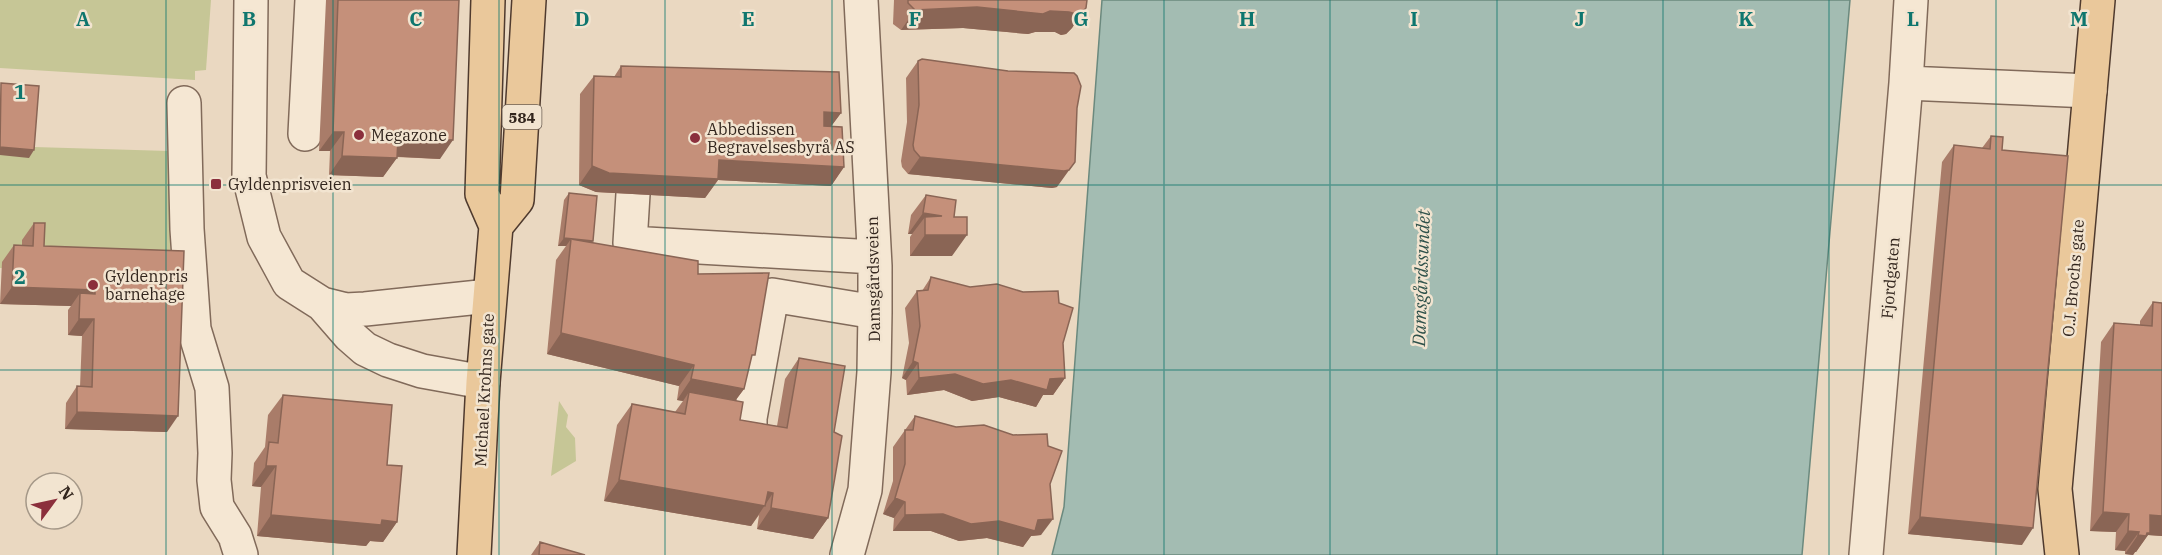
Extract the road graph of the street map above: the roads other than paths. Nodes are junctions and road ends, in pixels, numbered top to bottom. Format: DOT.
graph roads {
  1 [pos="251,0"];
  2 [pos="312,0"];
  3 [pos="488,0"];
  4 [pos="529,0"];
  5 [pos="861,0"];
  6 [pos="1911,0"];
  7 [pos="2098,0"];
  8 [pos="1906,82"];
  9 [pos="2090,91"];
  10 [pos="184,103"];
  11 [pos="305,134"];
  12 [pos="633,194"];
  13 [pos="496,226"];
  14 [pos="874,257"];
  15 [pos="489,296"];
  16 [pos="322,304"];
  17 [pos="875,312"];
  18 [pos="483,382"];
  19 [pos="773,445"];
  20 [pos="241,555"];
  21 [pos="474,555"];
  22 [pos="847,555"];
  23 [pos="1866,555"];
  24 [pos="2062,555"];
  1 -- 16 [label="street"];
  2 -- 11 [label="street"];
  3 -- 13 [label="main road, Michael Krohns gate / 584"];
  4 -- 13 [label="main road, 584"];
  5 -- 14 [label="street, Damsgårdsveien"];
  6 -- 8 [label="street, Fjordgaten"];
  7 -- 9 [label="main road, O.J. Brochs gate"];
  8 -- 9 [label="street"];
  8 -- 23 [label="street, Fjordgaten"];
  9 -- 24 [label="main road, O.J. Brochs gate"];
  10 -- 20 [label="street"];
  12 -- 14 [label="street"];
  13 -- 15 [label="main road, Michael Krohns gate / 584"];
  14 -- 17 [label="street, Damsgårdsveien"];
  15 -- 16 [label="street"];
  15 -- 18 [label="main road, Michael Krohns gate / 584"];
  16 -- 18 [label="street"];
  17 -- 19 [label="street"];
  17 -- 22 [label="street, Damsgårdsveien"];
  18 -- 21 [label="main road, Michael Krohns gate / 584"];
}
